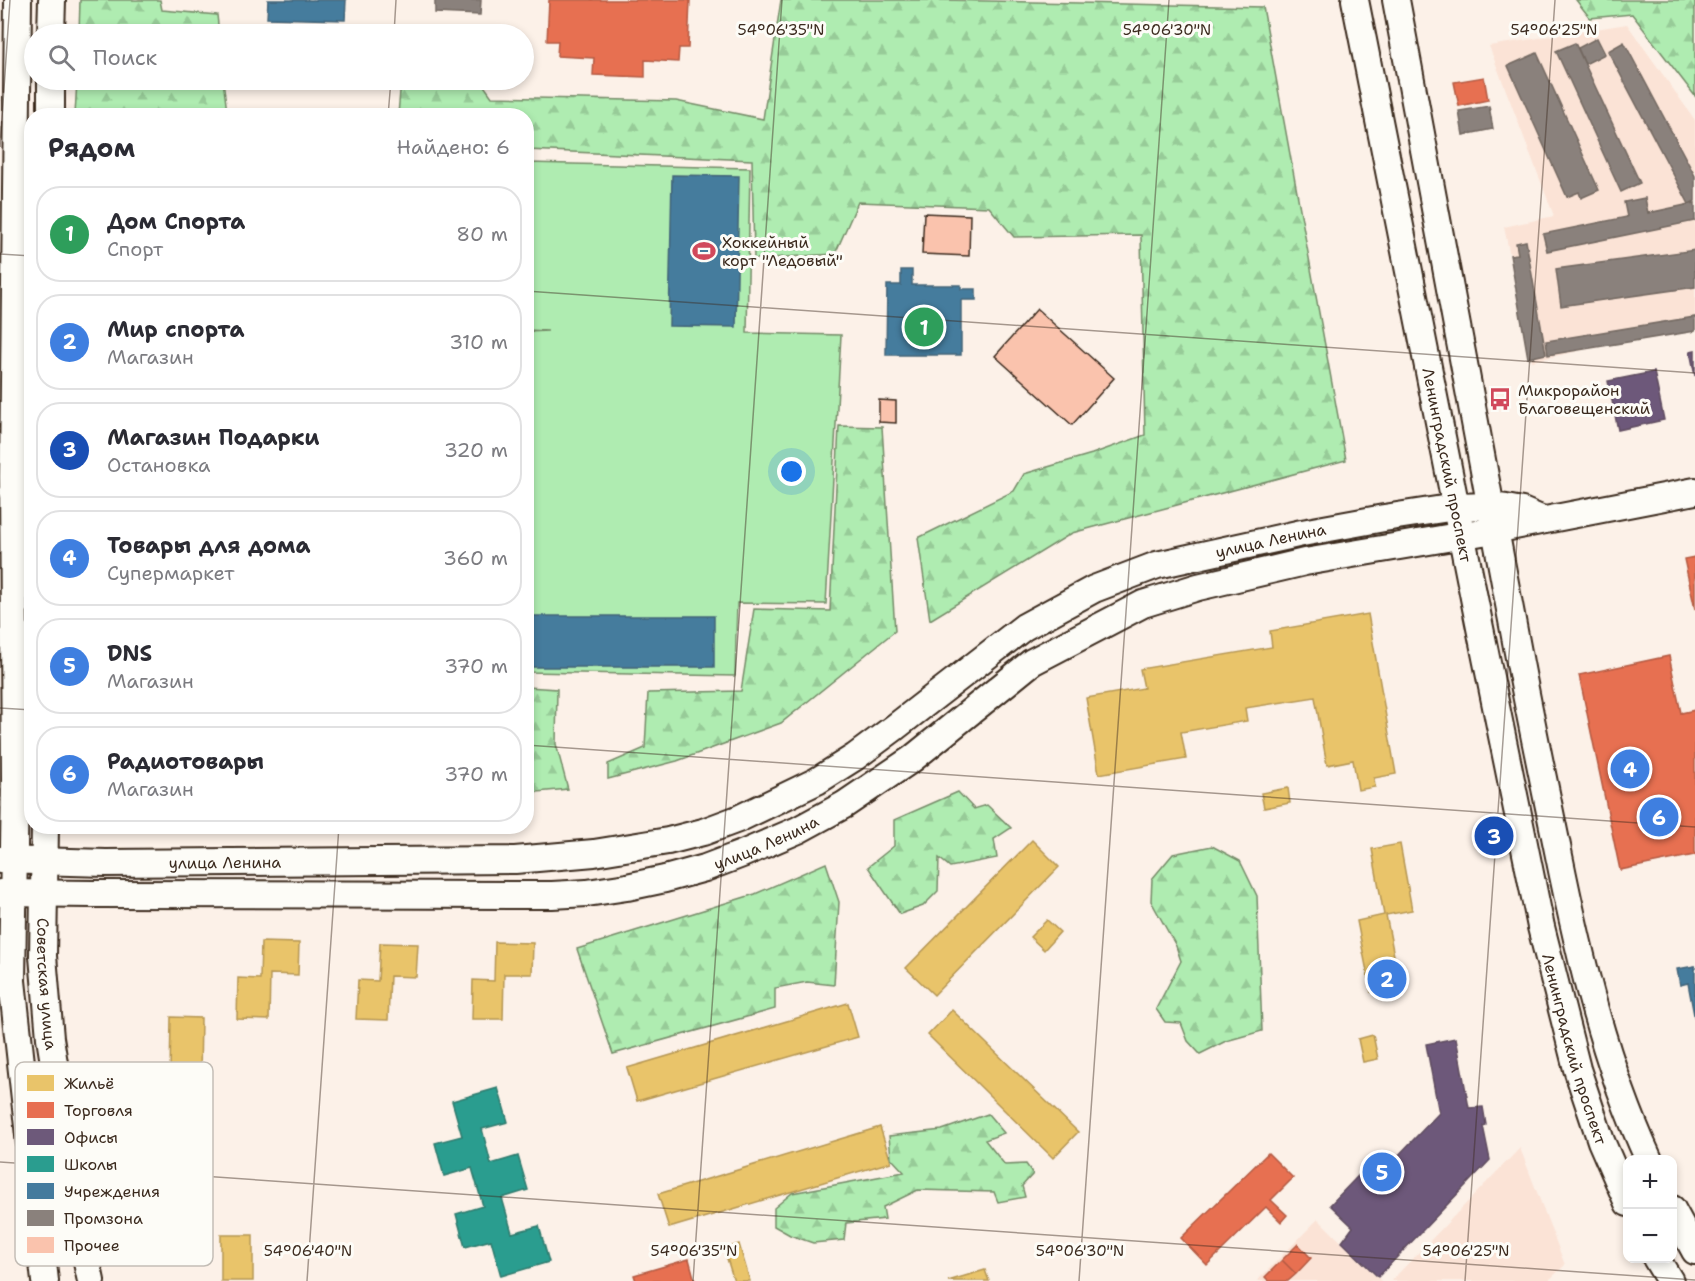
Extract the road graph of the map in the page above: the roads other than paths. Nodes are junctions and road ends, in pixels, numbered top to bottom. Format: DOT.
graph roads {
  1 [pos="18,0"];
  2 [pos="52,0"];
  3 [pos="1396,0"];
  4 [pos="1360,1"];
  5 [pos="51,24"];
  6 [pos="51,90"];
  7 [pos="51,108"];
  8 [pos="1695,491"];
  9 [pos="1456,507"];
  10 [pos="1492,518"];
  11 [pos="1462,535"];
  12 [pos="1012,636"];
  13 [pos="1032,662"];
  14 [pos="45,834"];
  15 [pos="6,860"];
  16 [pos="451,860"];
  17 [pos="44,861"];
  18 [pos="6,893"];
  19 [pos="44,894"];
  20 [pos="451,896"];
  21 [pos="1572,920"];
  22 [pos="1541,927"];
  23 [pos="21,1062"];
  24 [pos="54,1062"];
  25 [pos="1647,1155"];
  26 [pos="1623,1192"];
  27 [pos="1677,1218"];
  28 [pos="1695,1251"];
  29 [pos="1659,1263"];
  30 [pos="43,1266"];
  31 [pos="88,1266"];
  32 [pos="45,1281"];
  33 [pos="91,1281"];
  34 [pos="1670,1281"];
  1 -- 15 [label="street, Советская улица"];
  2 -- 5 [label="street"];
  3 -- 10 [label="street, Ленинградский проспект"];
  4 -- 9 [label="street, Ленинградский проспект"];
  6 -- 7 [label="street"];
  8 -- 10 [label="street, улица Ленина"];
  9 -- 10 [label="street, улица Ленина"];
  9 -- 11 [label="street, Ленинградский проспект"];
  9 -- 12 [label="street, улица Ленина"];
  10 -- 11 [label="street, улица Ленина"];
  10 -- 21 [label="street, Ленинградский проспект"];
  11 -- 13 [label="street, улица Ленина"];
  11 -- 22 [label="street, Ленинградский проспект"];
  12 -- 13 [label="street"];
  12 -- 16 [label="street, улица Ленина"];
  13 -- 20 [label="street, улица Ленина"];
  14 -- 17 [label="street, Советская улица"];
  15 -- 17 [label="street, улица Ленина"];
  15 -- 18 [label="street, Советская улица"];
  16 -- 17 [label="street, улица Ленина"];
  16 -- 20 [label="street"];
  17 -- 19 [label="street, Советская улица"];
  18 -- 19 [label="street, улица Ленина"];
  18 -- 23 [label="street, Советская улица"];
  19 -- 20 [label="street, улица Ленина"];
  19 -- 24 [label="street, Советская улица"];
  21 -- 22 [label="street"];
  21 -- 25 [label="street, Ленинградский проспект"];
  22 -- 26 [label="street, Ленинградский проспект"];
  27 -- 28 [label="street"];
  29 -- 34 [label="street"];
  30 -- 32 [label="street, Советская улица"];
  31 -- 33 [label="street, Советская улица"];
}
